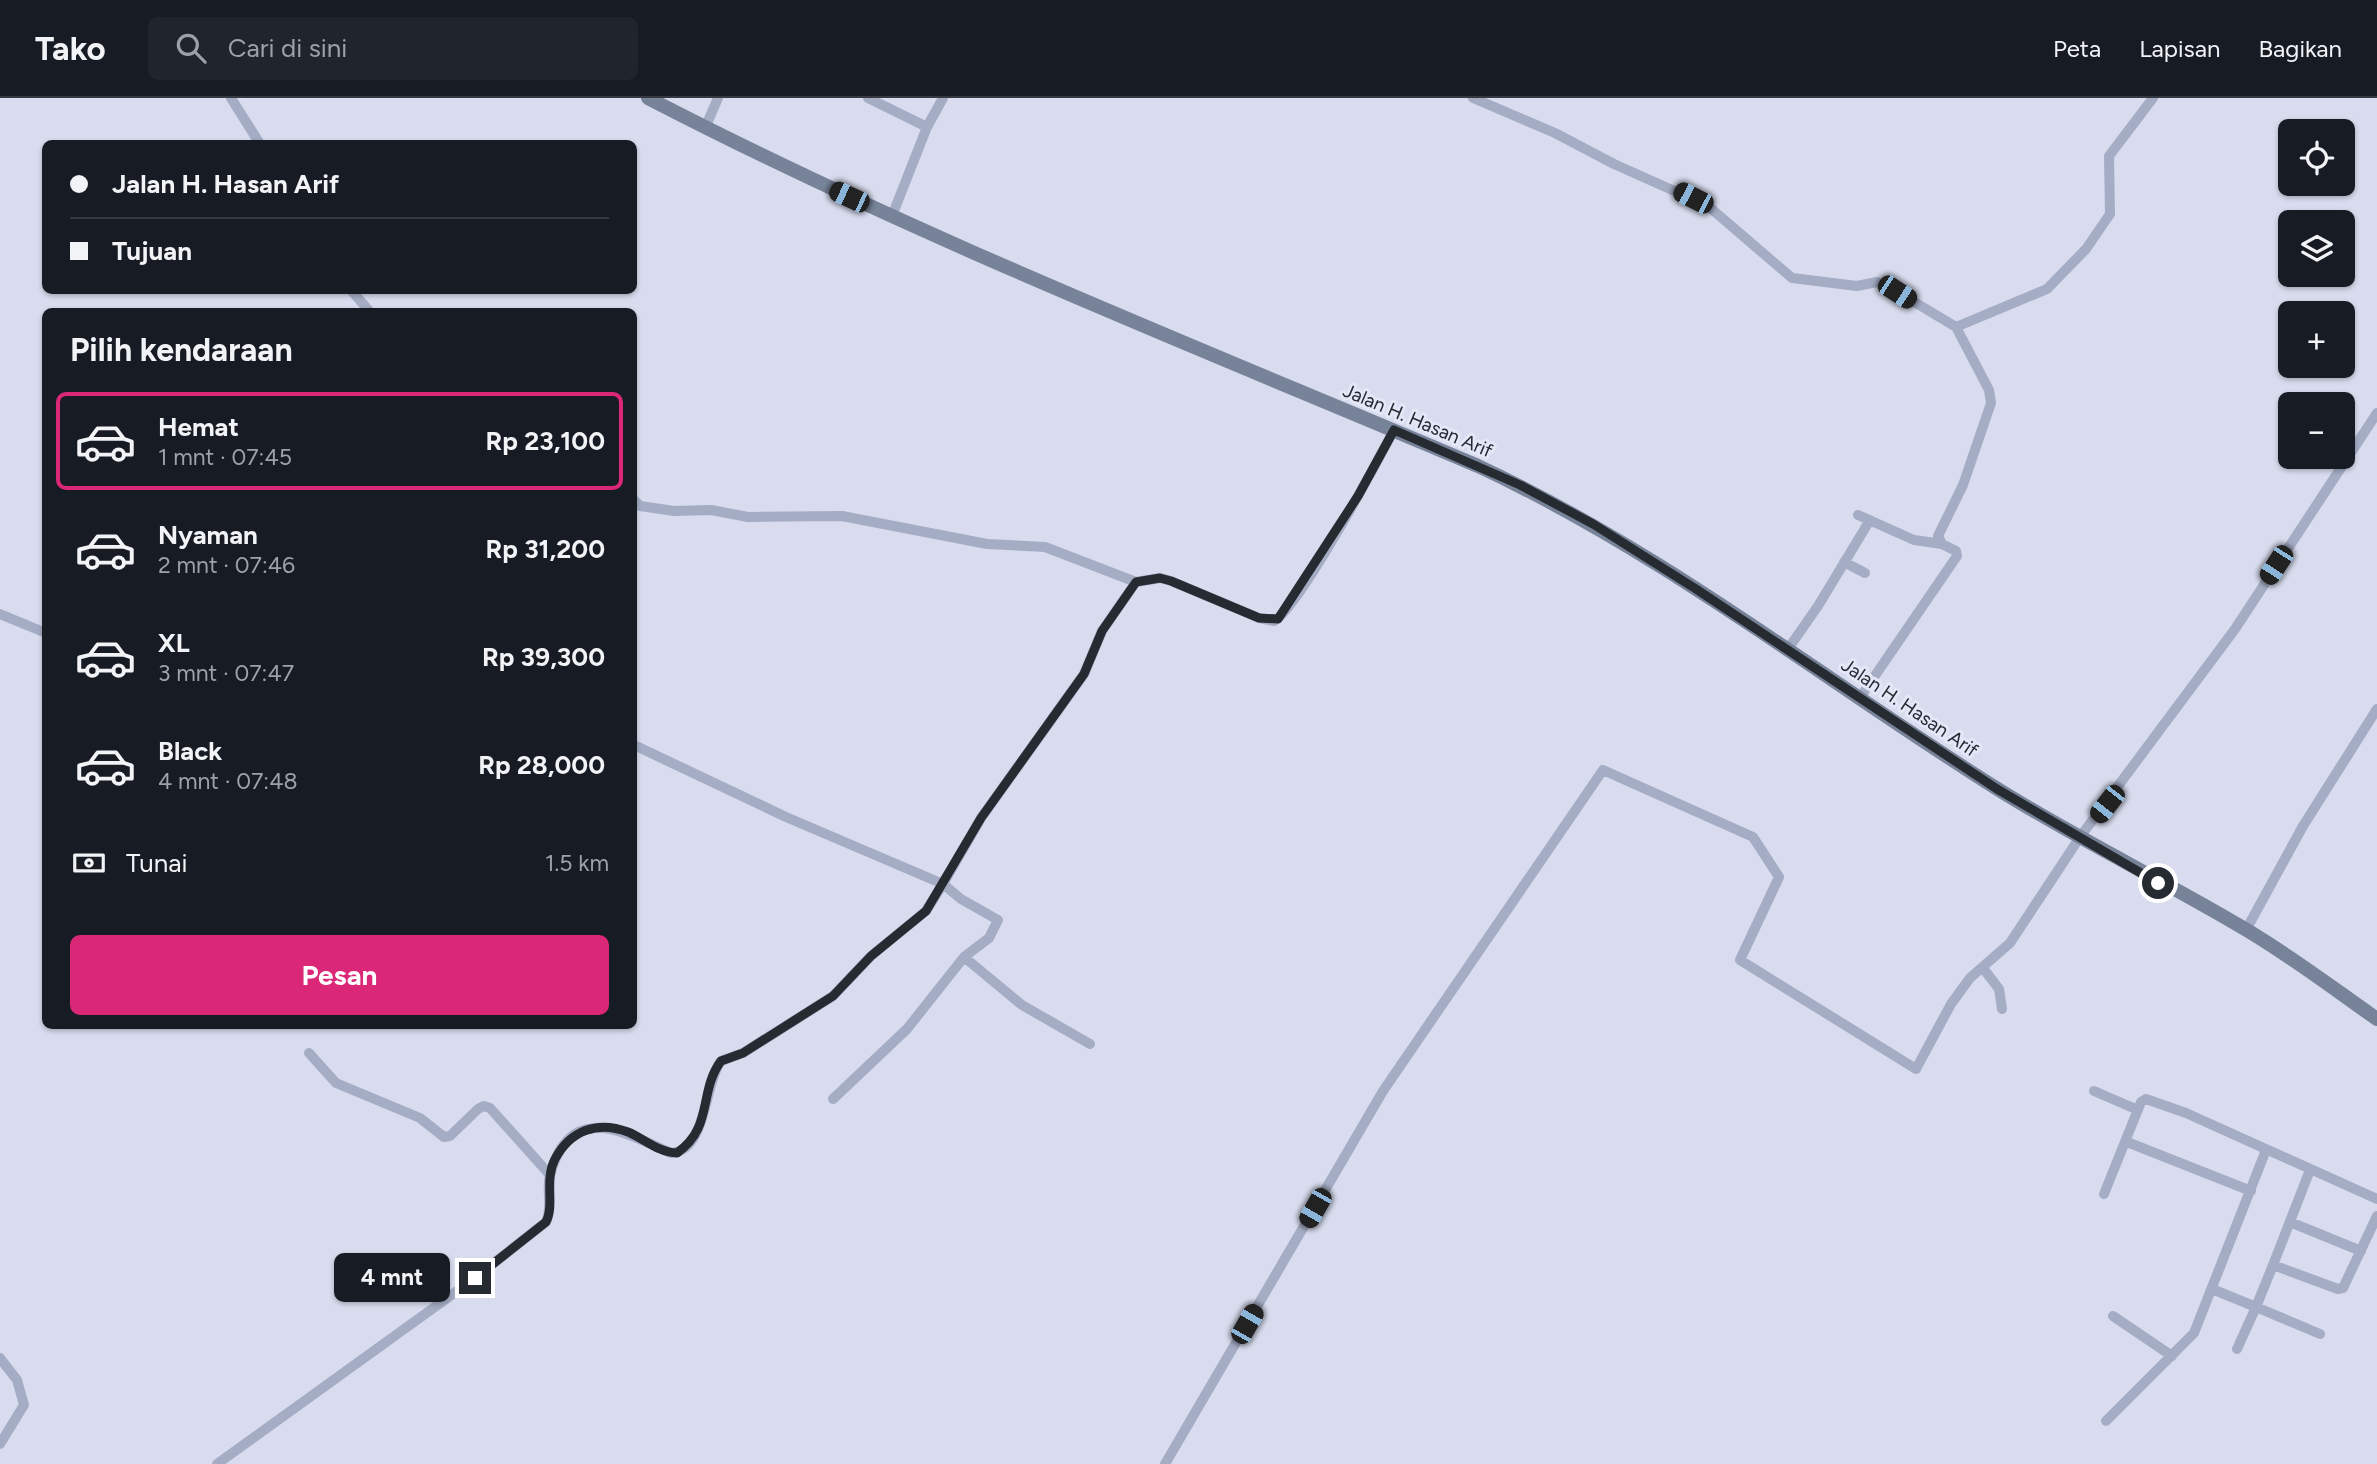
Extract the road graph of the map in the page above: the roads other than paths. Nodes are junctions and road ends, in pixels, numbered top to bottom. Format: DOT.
graph roads {
  1 [pos="231,98"];
  2 [pos="648,98"];
  3 [pos="718,98"];
  4 [pos="868,98"];
  5 [pos="943,98"];
  6 [pos="1473,98"];
  7 [pos="2153,98"];
  8 [pos="927,127"];
  9 [pos="705,128"];
  10 [pos="257,140"];
  11 [pos="892,216"];
  12 [pos="354,294"];
  13 [pos="367,308"];
  14 [pos="1956,327"];
  15 [pos="2377,413"];
  16 [pos="1394,430"];
  17 [pos="637,503"];
  18 [pos="1858,515"];
  19 [pos="1870,520"];
  20 [pos="1942,544"];
  21 [pos="1844,562"];
  22 [pos="1865,573"];
  23 [pos="1136,582"];
  24 [pos="0,614"];
  25 [pos="42,631"];
  26 [pos="1788,649"];
  27 [pos="1858,699"];
  28 [pos="2377,709"];
  29 [pos="637,747"];
  30 [pos="2083,839"];
  31 [pos="943,884"];
  32 [pos="2246,930"];
  33 [pos="964,957"];
  34 [pos="1983,968"];
  35 [pos="2002,1009"];
  36 [pos="2377,1019"];
  37 [pos="1090,1044"];
  38 [pos="309,1053"];
  39 [pos="2094,1091"];
  40 [pos="833,1099"];
  41 [pos="2138,1110"];
  42 [pos="2127,1142"];
  43 [pos="2266,1150"];
  44 [pos="2310,1170"];
  45 [pos="550,1175"];
  46 [pos="2251,1191"];
  47 [pos="2104,1194"];
  48 [pos="2377,1199"];
  49 [pos="2377,1216"];
  50 [pos="2290,1222"];
  51 [pos="2361,1251"];
  52 [pos="2273,1265"];
  53 [pos="2212,1289"];
  54 [pos="2256,1307"];
  55 [pos="2113,1316"];
  56 [pos="2320,1335"];
  57 [pos="2237,1349"];
  58 [pos="2172,1356"];
  59 [pos="0,1358"];
  60 [pos="2106,1421"];
  61 [pos="0,1444"];
  62 [pos="217,1464"];
  63 [pos="1165,1464"];
  1 -- 10 [label="street"];
  2 -- 9 [label="main road, Jalan H. Hasan Arif"];
  3 -- 9 [label="street"];
  4 -- 8 [label="street"];
  5 -- 8 [label="street"];
  6 -- 14 [label="street"];
  7 -- 14 [label="street"];
  8 -- 11 [label="street"];
  9 -- 11 [label="main road, Jalan H. Hasan Arif"];
  11 -- 16 [label="main road, Jalan H. Hasan Arif"];
  12 -- 13 [label="street"];
  14 -- 20 [label="street"];
  15 -- 30 [label="street"];
  16 -- 23 [label="street"];
  16 -- 26 [label="main road, Jalan H. Hasan Arif"];
  17 -- 23 [label="street"];
  18 -- 19 [label="street"];
  19 -- 20 [label="street"];
  19 -- 21 [label="street"];
  20 -- 27 [label="street"];
  21 -- 22 [label="street"];
  21 -- 26 [label="street"];
  23 -- 31 [label="street"];
  24 -- 25 [label="street"];
  26 -- 27 [label="main road, Jalan H. Hasan Arif"];
  27 -- 30 [label="main road, Jalan H. Hasan Arif"];
  28 -- 32 [label="street"];
  29 -- 31 [label="street"];
  30 -- 32 [label="main road, Jalan H. Hasan Arif"];
  30 -- 34 [label="street"];
  31 -- 33 [label="street"];
  31 -- 45 [label="street"];
  32 -- 36 [label="main road, Jalan H. Hasan Arif"];
  33 -- 37 [label="street"];
  33 -- 40 [label="street"];
  34 -- 35 [label="street"];
  34 -- 63 [label="street"];
  38 -- 45 [label="street"];
  39 -- 41 [label="street"];
  41 -- 42 [label="street"];
  41 -- 43 [label="street"];
  42 -- 46 [label="street"];
  42 -- 47 [label="street"];
  43 -- 44 [label="street"];
  43 -- 46 [label="street"];
  44 -- 48 [label="street"];
  44 -- 50 [label="street"];
  45 -- 62 [label="street"];
  46 -- 53 [label="street"];
  49 -- 51 [label="street"];
  50 -- 51 [label="street"];
  50 -- 52 [label="street"];
  51 -- 52 [label="street"];
  52 -- 54 [label="street"];
  53 -- 54 [label="street"];
  53 -- 58 [label="street"];
  54 -- 56 [label="street"];
  54 -- 57 [label="street"];
  55 -- 58 [label="street"];
  58 -- 60 [label="street"];
  59 -- 61 [label="street"];
}
